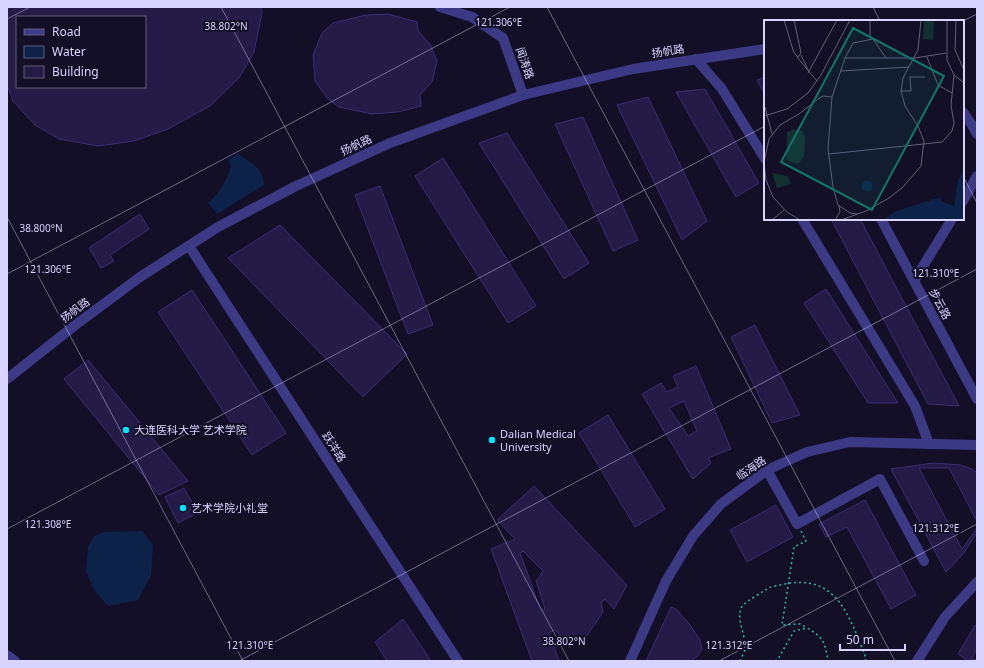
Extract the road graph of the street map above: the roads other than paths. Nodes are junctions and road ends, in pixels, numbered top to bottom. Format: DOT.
graph roads {
  1 [pos="440,7"];
  2 [pos="764,49"];
  3 [pos="696,59"];
  4 [pos="523,95"];
  5 [pos="964,113"];
  6 [pos="976,130"];
  7 [pos="764,157"];
  8 [pos="977,176"];
  9 [pos="964,199"];
  10 [pos="803,220"];
  11 [pos="882,220"];
  12 [pos="951,220"];
  13 [pos="189,246"];
  14 [pos="914,280"];
  15 [pos="7,380"];
  16 [pos="977,399"];
  17 [pos="929,444"];
  18 [pos="977,445"];
  19 [pos="767,470"];
  20 [pos="924,561"];
  21 [pos="977,582"];
  22 [pos="7,655"];
  23 [pos="16,661"];
  24 [pos="458,661"];
  25 [pos="630,661"];
  26 [pos="917,661"];
  1 -- 4 [label="street, 闻涛路"];
  2 -- 3 [label="street, 扬帆路"];
  3 -- 4 [label="street, 扬帆路"];
  3 -- 7 [label="street"];
  4 -- 13 [label="street, 扬帆路"];
  5 -- 6 [label="street"];
  8 -- 9 [label="street"];
  10 -- 17 [label="street"];
  11 -- 14 [label="street, 步云路"];
  12 -- 14 [label="street"];
  13 -- 15 [label="street, 扬帆路"];
  13 -- 24 [label="street, 跃洋路"];
  14 -- 16 [label="street, 步云路"];
  17 -- 18 [label="street, 临海路"];
  17 -- 19 [label="street, 临海路"];
  19 -- 20 [label="street"];
  19 -- 25 [label="street, 临海路"];
  21 -- 26 [label="street"];
  22 -- 23 [label="street"];
}
